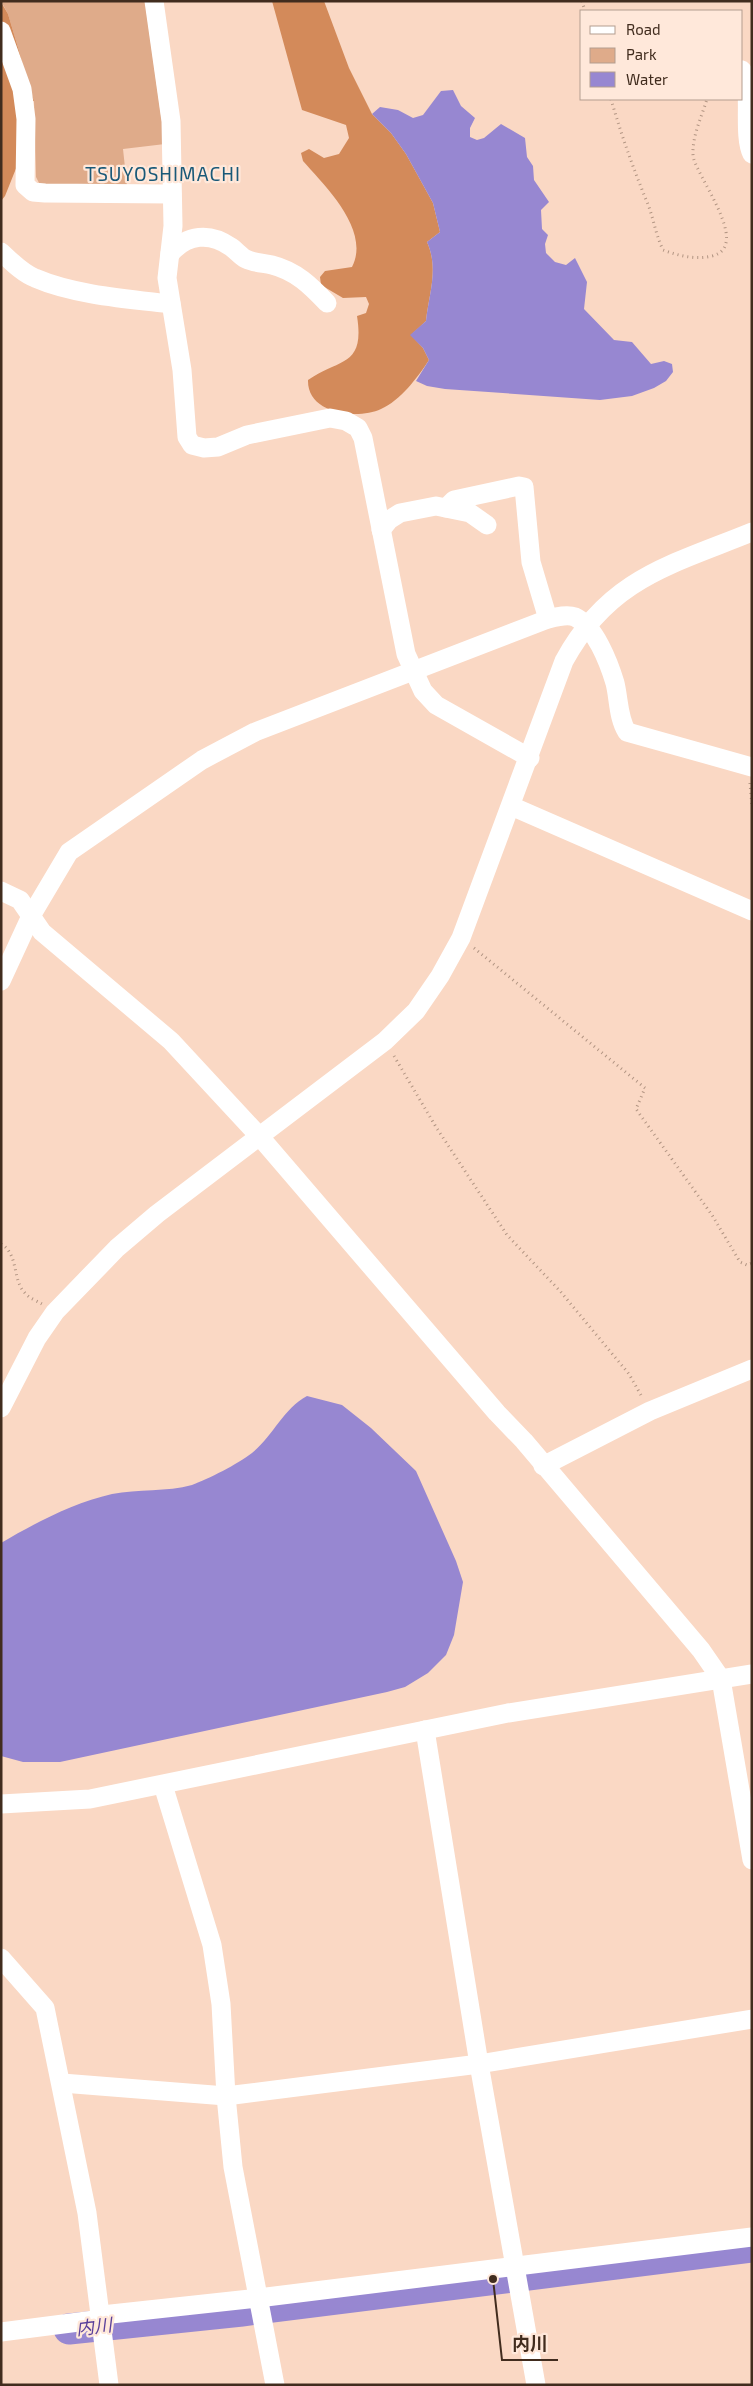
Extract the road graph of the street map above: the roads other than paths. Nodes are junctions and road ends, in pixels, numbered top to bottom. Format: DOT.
graph roads {
  1 [pos="154,1"];
  2 [pos="1,31"];
  3 [pos="743,72"];
  4 [pos="752,154"];
  5 [pos="172,194"];
  6 [pos="1,252"];
  7 [pos="170,254"];
  8 [pos="327,303"];
  9 [pos="171,304"];
  10 [pos="446,508"];
  11 [pos="487,525"];
  12 [pos="381,530"];
  13 [pos="752,532"];
  14 [pos="548,619"];
  15 [pos="585,626"];
  16 [pos="413,671"];
  17 [pos="530,758"];
  18 [pos="750,767"];
  19 [pos="512,806"];
  20 [pos="1,891"];
  21 [pos="752,911"];
  22 [pos="31,916"];
  23 [pos="1,981"];
  24 [pos="260,1137"];
  25 [pos="752,1369"];
  26 [pos="2,1404"];
  27 [pos="543,1466"];
  28 [pos="752,1674"];
  29 [pos="721,1680"];
  30 [pos="425,1730"];
  31 [pos="163,1784"];
  32 [pos="1,1804"];
  33 [pos="752,1860"];
  34 [pos="1,1958"];
  35 [pos="752,2019"];
  36 [pos="479,2064"];
  37 [pos="62,2083"];
  38 [pos="226,2096"];
  39 [pos="752,2237"];
  40 [pos="516,2275"];
  41 [pos="260,2307"];
  42 [pos="102,2324"];
  43 [pos="1,2332"];
  44 [pos="109,2385"];
  45 [pos="275,2385"];
  46 [pos="536,2385"];
  1 -- 5 [label="street"];
  2 -- 5 [label="street"];
  3 -- 4 [label="street"];
  5 -- 7 [label="street"];
  6 -- 9 [label="street"];
  7 -- 8 [label="street"];
  7 -- 9 [label="street"];
  9 -- 12 [label="street"];
  10 -- 11 [label="street"];
  10 -- 12 [label="street"];
  10 -- 14 [label="street"];
  12 -- 16 [label="street"];
  13 -- 15 [label="street"];
  14 -- 15 [label="street"];
  14 -- 16 [label="street"];
  15 -- 17 [label="street"];
  15 -- 18 [label="street"];
  16 -- 17 [label="street"];
  16 -- 22 [label="street"];
  17 -- 19 [label="street"];
  19 -- 21 [label="street"];
  19 -- 24 [label="street"];
  20 -- 22 [label="street"];
  22 -- 23 [label="street"];
  22 -- 24 [label="street"];
  24 -- 26 [label="street"];
  24 -- 27 [label="street"];
  25 -- 27 [label="street"];
  27 -- 29 [label="street"];
  28 -- 29 [label="street"];
  29 -- 30 [label="street"];
  29 -- 33 [label="street"];
  30 -- 31 [label="street"];
  30 -- 36 [label="street"];
  31 -- 32 [label="street"];
  31 -- 38 [label="street"];
  34 -- 37 [label="street"];
  35 -- 36 [label="street"];
  36 -- 38 [label="street"];
  36 -- 40 [label="street"];
  37 -- 38 [label="street"];
  37 -- 42 [label="street"];
  38 -- 41 [label="street"];
  39 -- 40 [label="street"];
  40 -- 41 [label="street"];
  40 -- 46 [label="street"];
  41 -- 42 [label="street"];
  41 -- 45 [label="street"];
  42 -- 43 [label="street"];
  42 -- 44 [label="street"];
}
